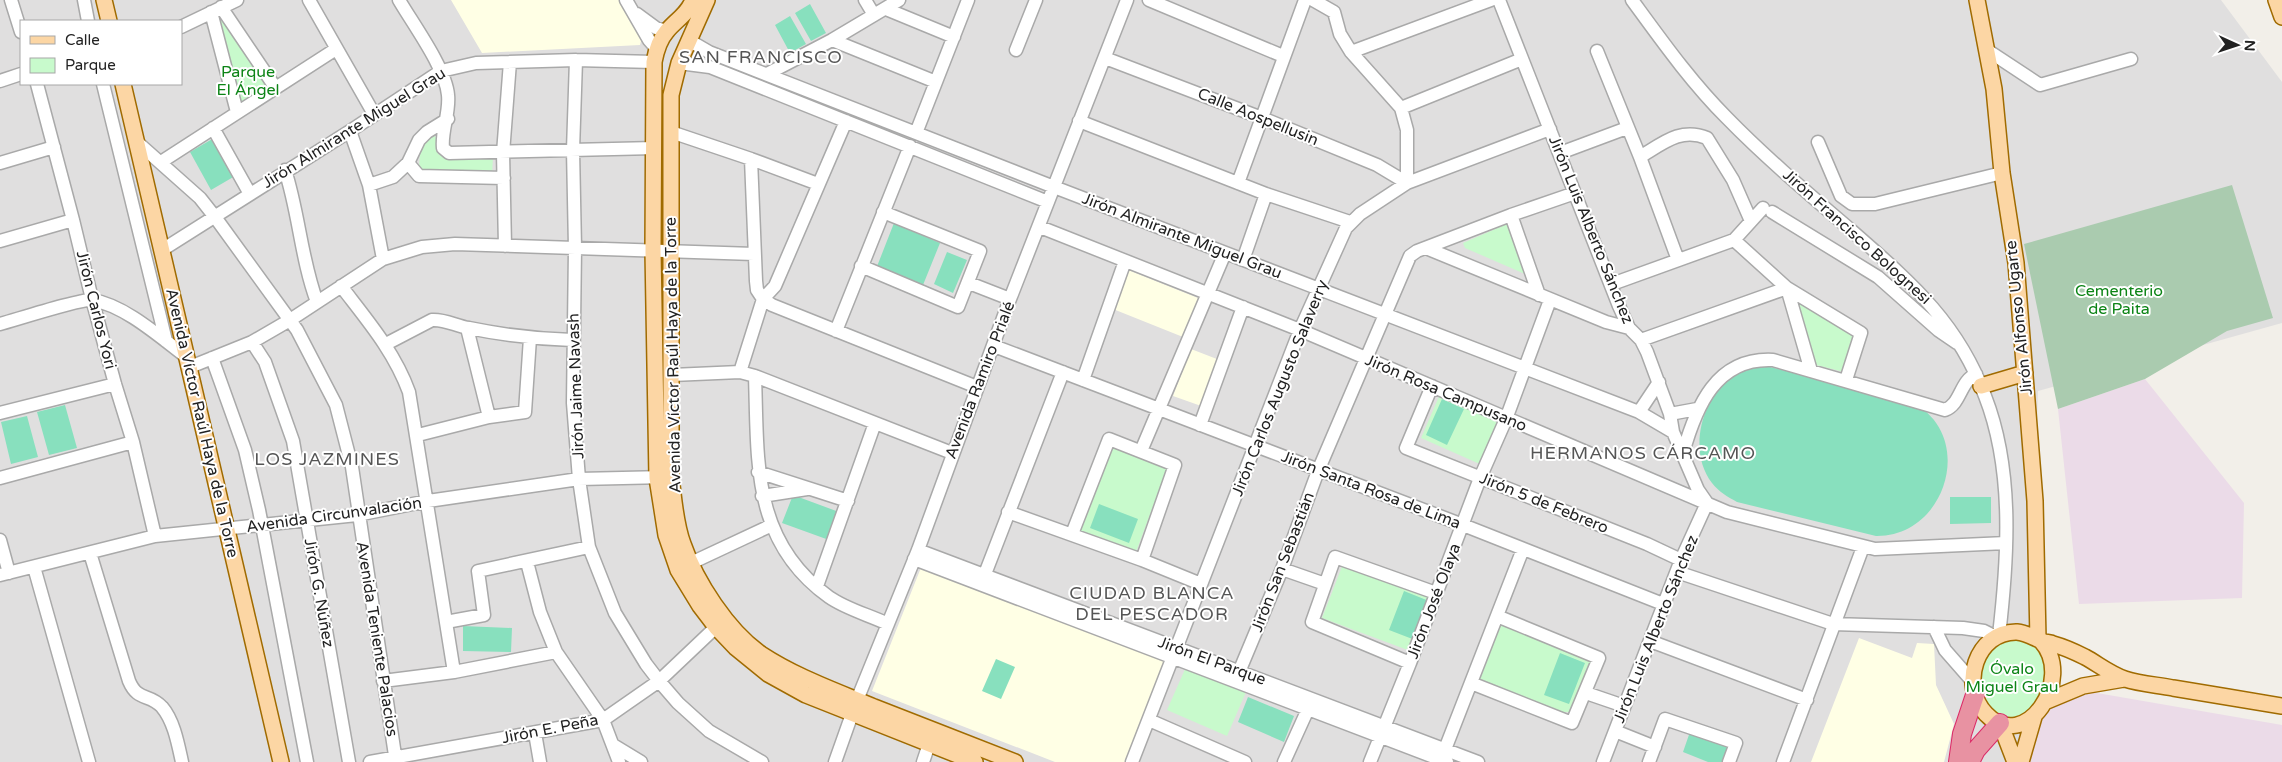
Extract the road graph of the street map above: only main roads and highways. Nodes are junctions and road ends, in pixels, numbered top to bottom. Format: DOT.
graph roads {
  1 [pos="104,0"];
  2 [pos="693,0"];
  3 [pos="707,0"];
  4 [pos="1977,0"];
  5 [pos="2276,0"];
  6 [pos="2282,16"];
  7 [pos="109,20"];
  8 [pos="667,31"];
  9 [pos="690,41"];
  10 [pos="655,55"];
  11 [pos="679,62"];
  12 [pos="123,85"];
  13 [pos="2025,373"];
  14 [pos="1979,380"];
  15 [pos="664,478"];
  16 [pos="722,624"];
  17 [pos="2040,640"];
  18 [pos="2125,679"];
  19 [pos="1974,689"];
  20 [pos="2047,701"];
  21 [pos="2282,706"];
  22 [pos="854,707"];
  23 [pos="2034,717"];
  24 [pos="2000,723"];
  25 [pos="282,762"];
  26 [pos="975,762"];
  27 [pos="1015,762"];
  28 [pos="1958,762"];
  29 [pos="1970,762"];
  30 [pos="2015,762"];
  31 [pos="2021,762"];
  1 -- 7 [label="main road"];
  2 -- 8 [label="main road, Avenida Víctor Raúl Haya de la Torre"];
  3 -- 9 [label="main road, Avenida Víctor Raúl Haya de la Torre"];
  4 -- 13 [label="main road, Jirón Alfonso Ugarte"];
  5 -- 6 [label="main road"];
  8 -- 9 [label="main road"];
  8 -- 10 [label="main road, Avenida Víctor Raúl Haya de la Torre"];
  9 -- 11 [label="main road, Avenida Víctor Raúl Haya de la Torre"];
  10 -- 11 [label="main road"];
  10 -- 15 [label="main road, Avenida Víctor Raúl Haya de la Torre"];
  11 -- 15 [label="main road, Avenida Víctor Raúl Haya de la Torre"];
  12 -- 25 [label="main road, Avenida Víctor Raúl Haya de la Torre"];
  13 -- 14 [label="main road"];
  13 -- 17 [label="main road, Jirón Alfonso Ugarte"];
  15 -- 16 [label="main road, Avenida Víctor Raúl Haya de la Torre"];
  15 -- 16 [label="main road, Avenida Víctor Raúl Haya de la Torre"];
  16 -- 22 [label="main road, Avenida Víctor Raúl Haya de la Torre"];
  17 -- 18 [label="main road"];
  17 -- 19 [label="main road"];
  17 -- 20 [label="main road"];
  18 -- 20 [label="main road"];
  18 -- 21 [label="main road"];
  19 -- 24 [label="main road"];
  19 -- 28 [label="highway"];
  20 -- 23 [label="main road"];
  22 -- 26 [label="main road, Avenida Víctor Raúl Haya de la Torre"];
  22 -- 27 [label="main road, Avenida Víctor Raúl Haya de la Torre"];
  23 -- 24 [label="main road"];
  23 -- 31 [label="main road"];
  24 -- 29 [label="highway"];
  24 -- 30 [label="main road"];
}
